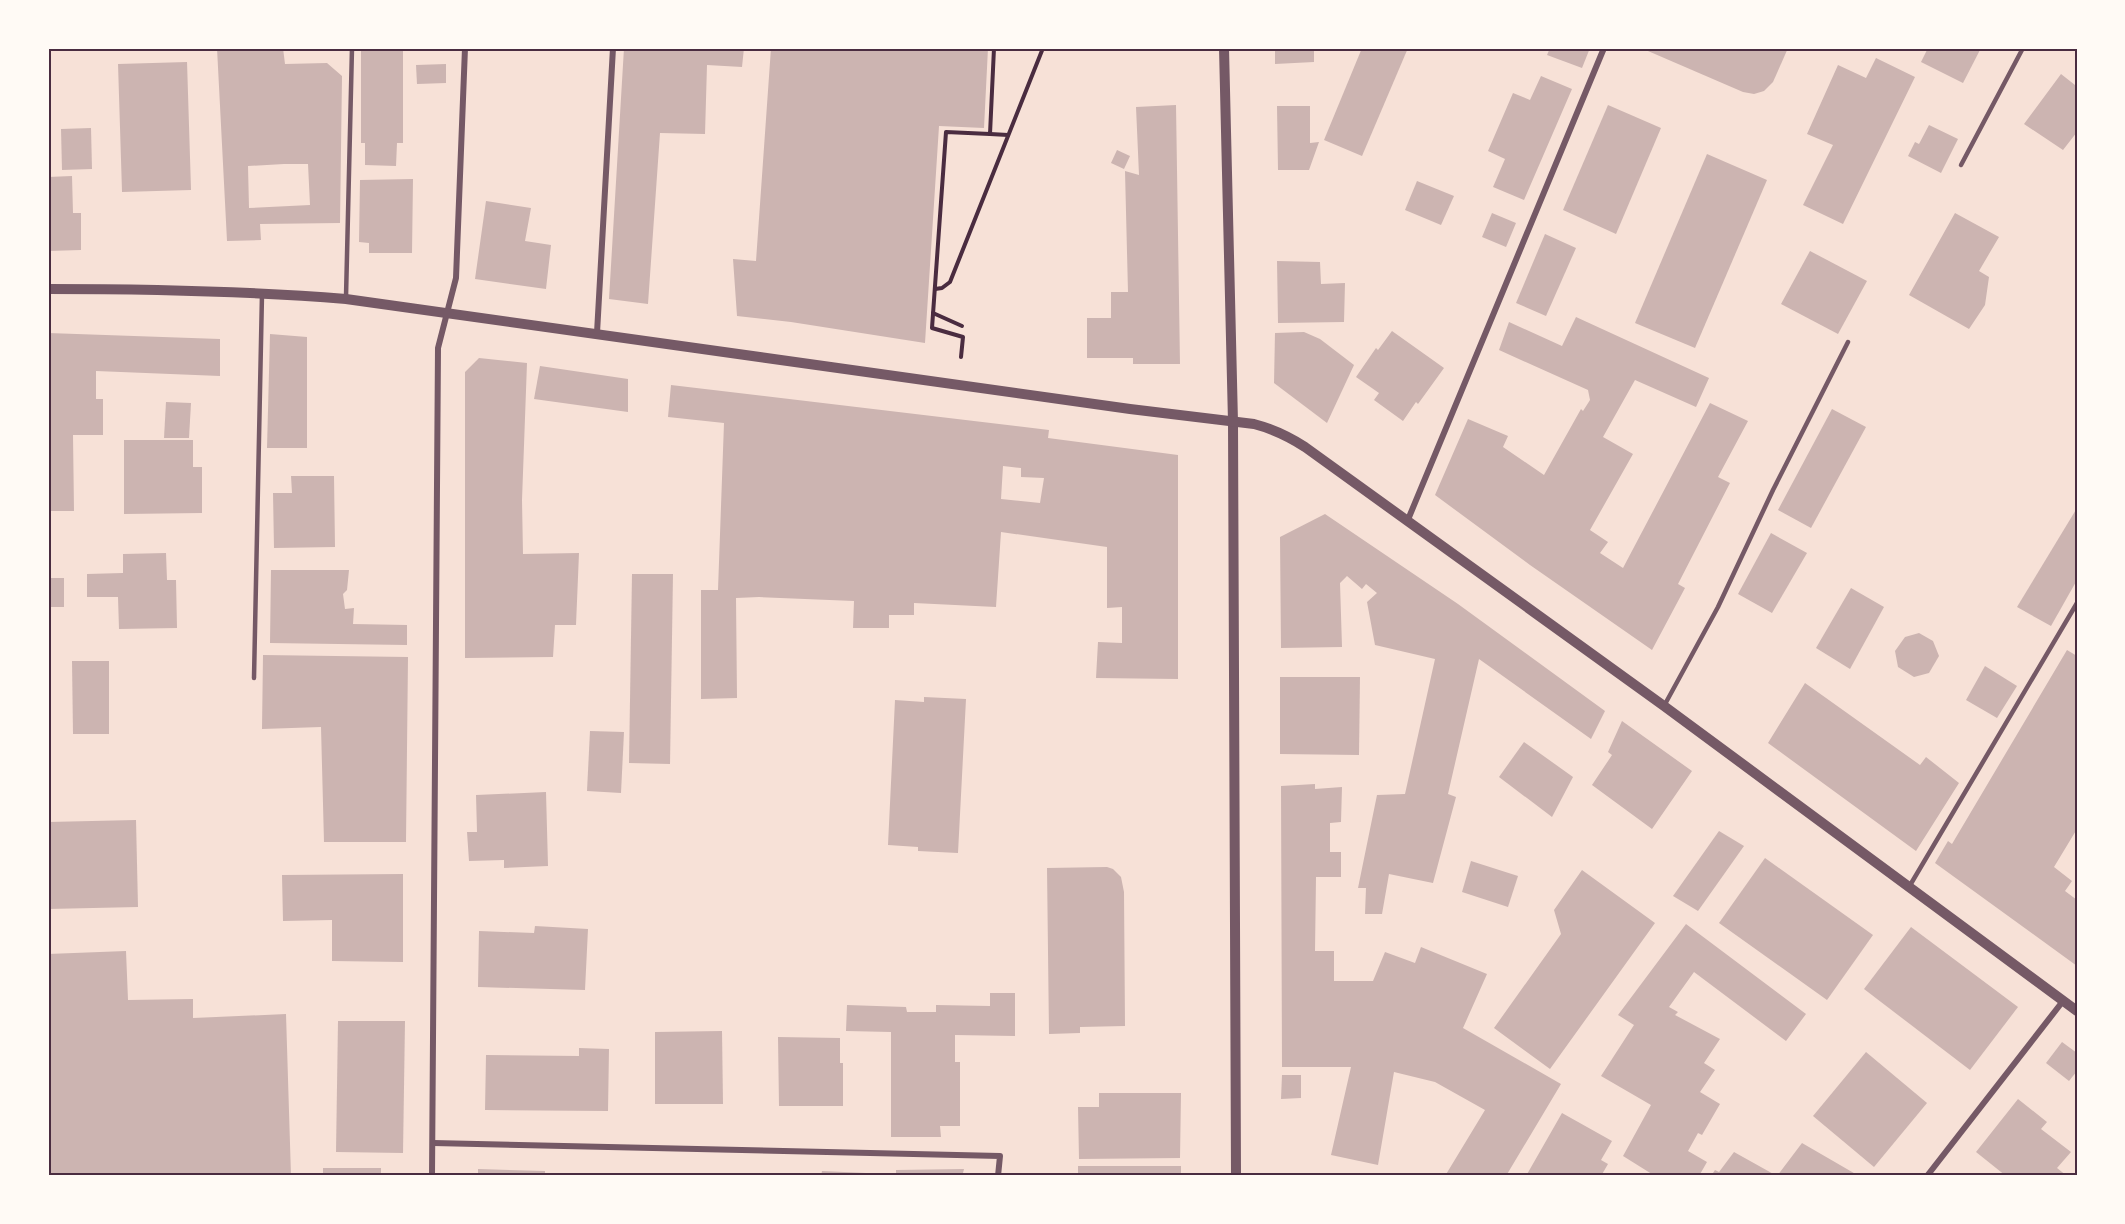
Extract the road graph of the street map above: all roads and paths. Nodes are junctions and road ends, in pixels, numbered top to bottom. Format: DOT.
graph roads {
  1 [pos="352,48"];
  2 [pos="465,48"];
  3 [pos="613,48"];
  4 [pos="994,48"];
  5 [pos="1043,48"];
  6 [pos="1224,48"];
  7 [pos="1604,48"];
  8 [pos="2023,48"];
  9 [pos="990,134"];
  10 [pos="1008,135"];
  11 [pos="1961,165"];
  12 [pos="48,289"];
  13 [pos="935,289"];
  14 [pos="262,292"];
  15 [pos="346,299"];
  16 [pos="933,313"];
  17 [pos="448,314"];
  18 [pos="962,326"];
  19 [pos="597,333"];
  20 [pos="1848,342"];
  21 [pos="961,357"];
  22 [pos="1233,422"];
  23 [pos="1407,522"];
  24 [pos="2077,603"];
  25 [pos="254,678"];
  26 [pos="1664,706"];
  27 [pos="1909,887"];
  28 [pos="2063,1001"];
  29 [pos="2077,1011"];
  30 [pos="433,1143"];
  31 [pos="432,1176"];
  32 [pos="998,1176"];
  33 [pos="1236,1176"];
  34 [pos="1927,1176"];
  1 -- 15 [label="lane"];
  2 -- 17 [label="street"];
  3 -- 19 [label="street"];
  4 -- 9 [label="path"];
  5 -- 10 [label="path"];
  6 -- 22 [label="street"];
  7 -- 23 [label="street"];
  8 -- 11 [label="lane"];
  9 -- 10 [label="path"];
  9 -- 13 [label="path"];
  10 -- 13 [label="path"];
  12 -- 14 [label="street"];
  13 -- 16 [label="path"];
  14 -- 15 [label="street"];
  14 -- 25 [label="lane"];
  15 -- 17 [label="street"];
  16 -- 18 [label="path"];
  16 -- 21 [label="path"];
  17 -- 19 [label="street"];
  17 -- 30 [label="street"];
  19 -- 22 [label="street"];
  20 -- 26 [label="lane"];
  22 -- 23 [label="street"];
  22 -- 33 [label="street"];
  23 -- 26 [label="street"];
  24 -- 27 [label="lane"];
  26 -- 27 [label="street"];
  27 -- 28 [label="street"];
  28 -- 29 [label="street"];
  28 -- 34 [label="street"];
  30 -- 31 [label="street"];
  30 -- 32 [label="street"];
}
